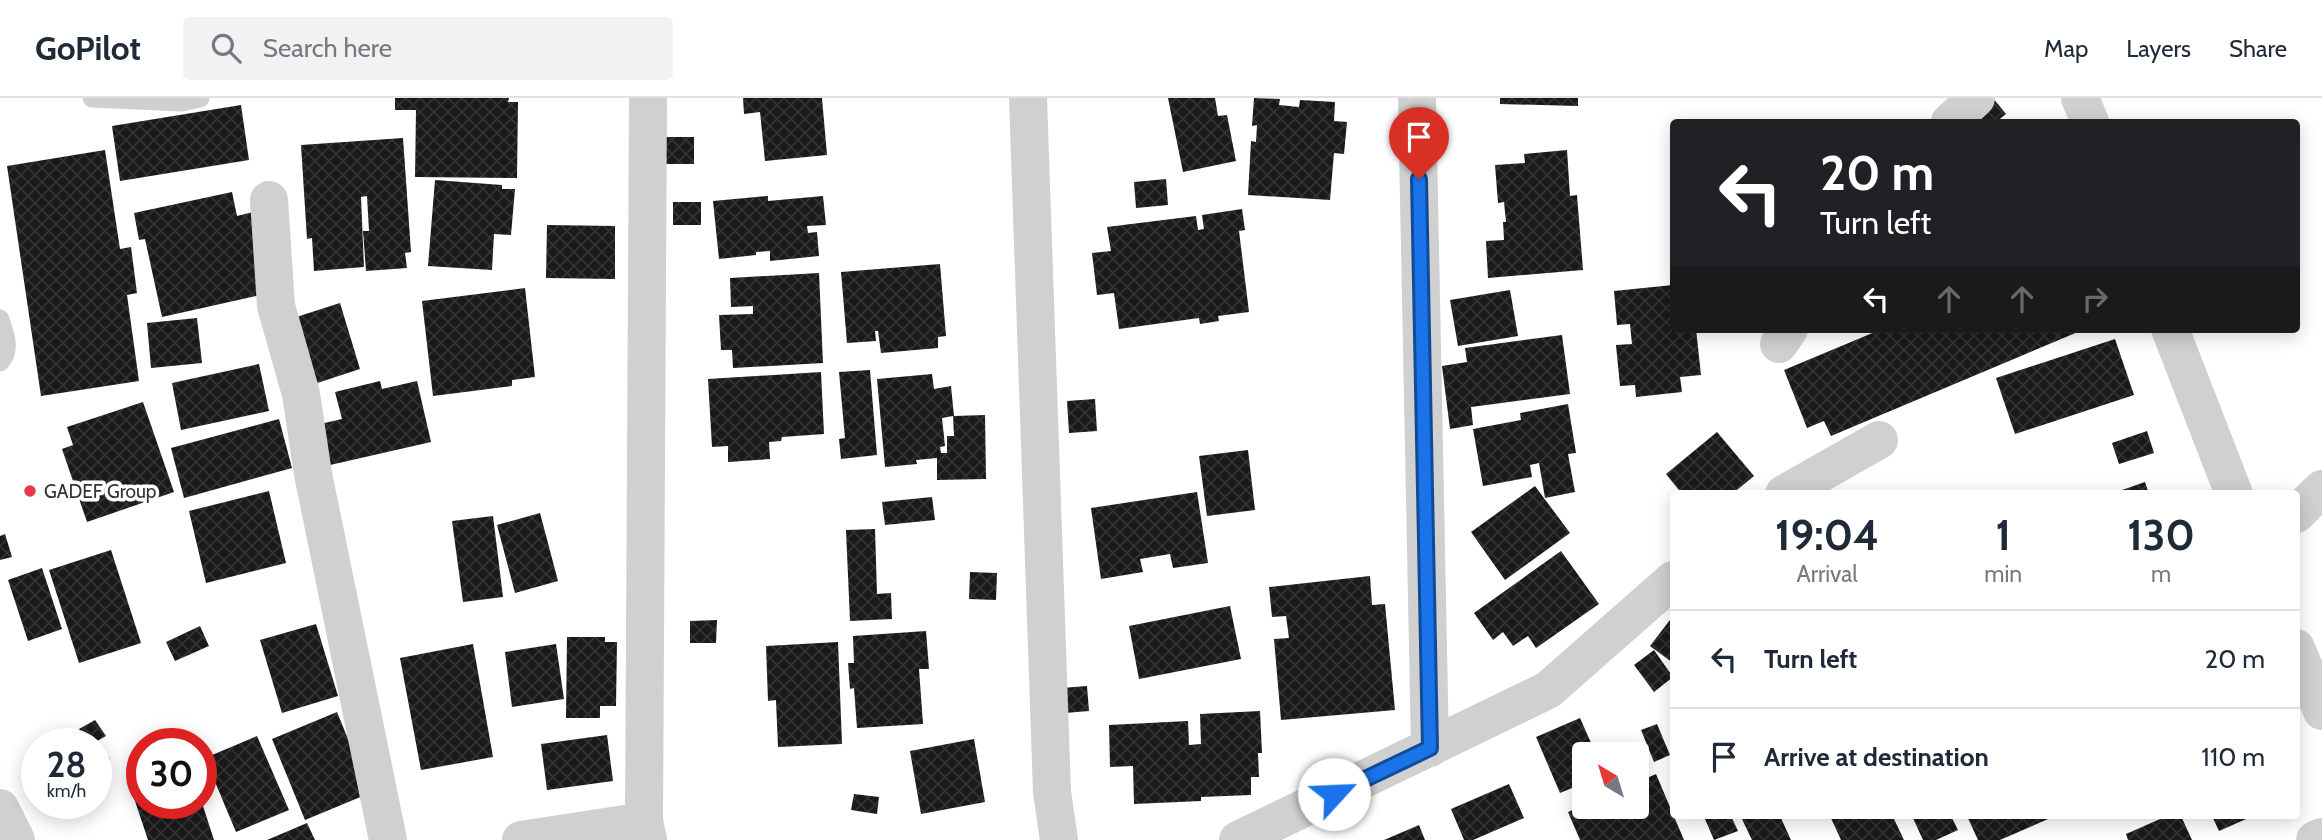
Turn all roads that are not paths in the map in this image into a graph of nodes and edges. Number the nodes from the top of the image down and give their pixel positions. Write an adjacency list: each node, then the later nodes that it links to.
1 (92, 98): 2 (lane)
2 (200, 98)
3 (648, 98): 24 (street)
4 (1028, 98): 29 (street)
5 (1417, 98): 22 (street)
6 (1976, 98): 8 (street)
7 (2080, 98): 9 (street)
8 (1953, 119)
9 (2089, 119)
10 (269, 200): 27 (street)
11 (0, 319): 13 (lane)
12 (2172, 333): 17 (street)
13 (0, 362)
14 (1878, 440): 16 (street)
15 (2322, 489): 18 (street)
16 (1791, 490)
17 (2232, 490)
18 (2300, 510)
19 (1670, 583): 22 (street)
20 (2300, 658): 21 (street)
21 (2322, 711)
22 (1430, 748): 30 (street)
23 (0, 808): 26 (street)
24 (646, 830): 28 (street)
25 (2322, 837): 31 (street)
26 (16, 840)
27 (388, 840)
28 (521, 840)
29 (1059, 840)
30 (1238, 840)
31 (2315, 840)

